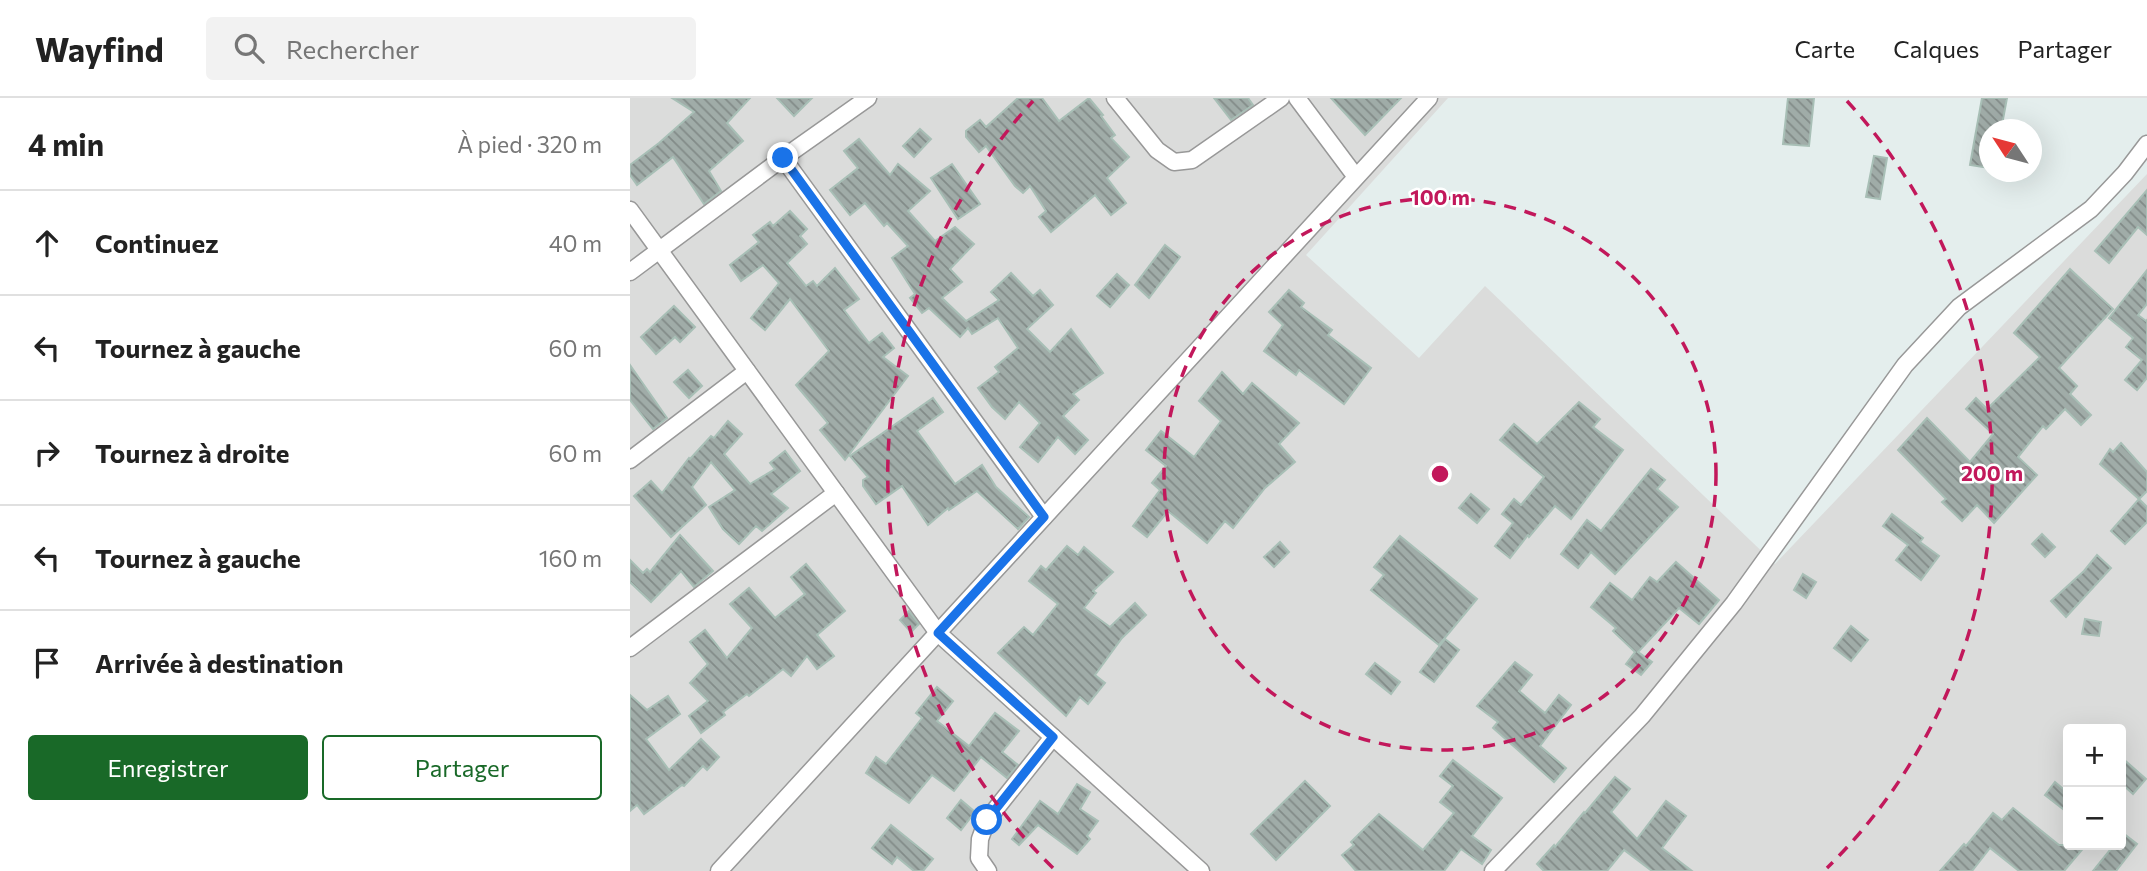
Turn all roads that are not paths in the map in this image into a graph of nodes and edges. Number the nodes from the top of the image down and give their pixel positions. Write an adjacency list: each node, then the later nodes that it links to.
1 (868, 98): 7 (street)
2 (1115, 98): 3 (street)
3 (1281, 98)
4 (1297, 98): 8 (street)
5 (1429, 98): 8 (street)
6 (2147, 144): 22 (street)
7 (783, 158): 10 (street); 15 (street)
8 (1356, 177): 15 (street)
9 (630, 210): 10 (street)
10 (660, 251): 11 (street); 12 (street)
11 (630, 272)
12 (747, 371): 13 (street); 14 (street)
13 (630, 460)
14 (836, 493): 16 (street); 17 (street)
15 (1044, 517): 16 (street)
16 (938, 633): 18 (street); 19 (street)
17 (630, 648)
18 (1053, 737): 20 (street); 21 (street)
19 (719, 871)
20 (988, 871)
21 (1201, 871)
22 (1493, 871)

